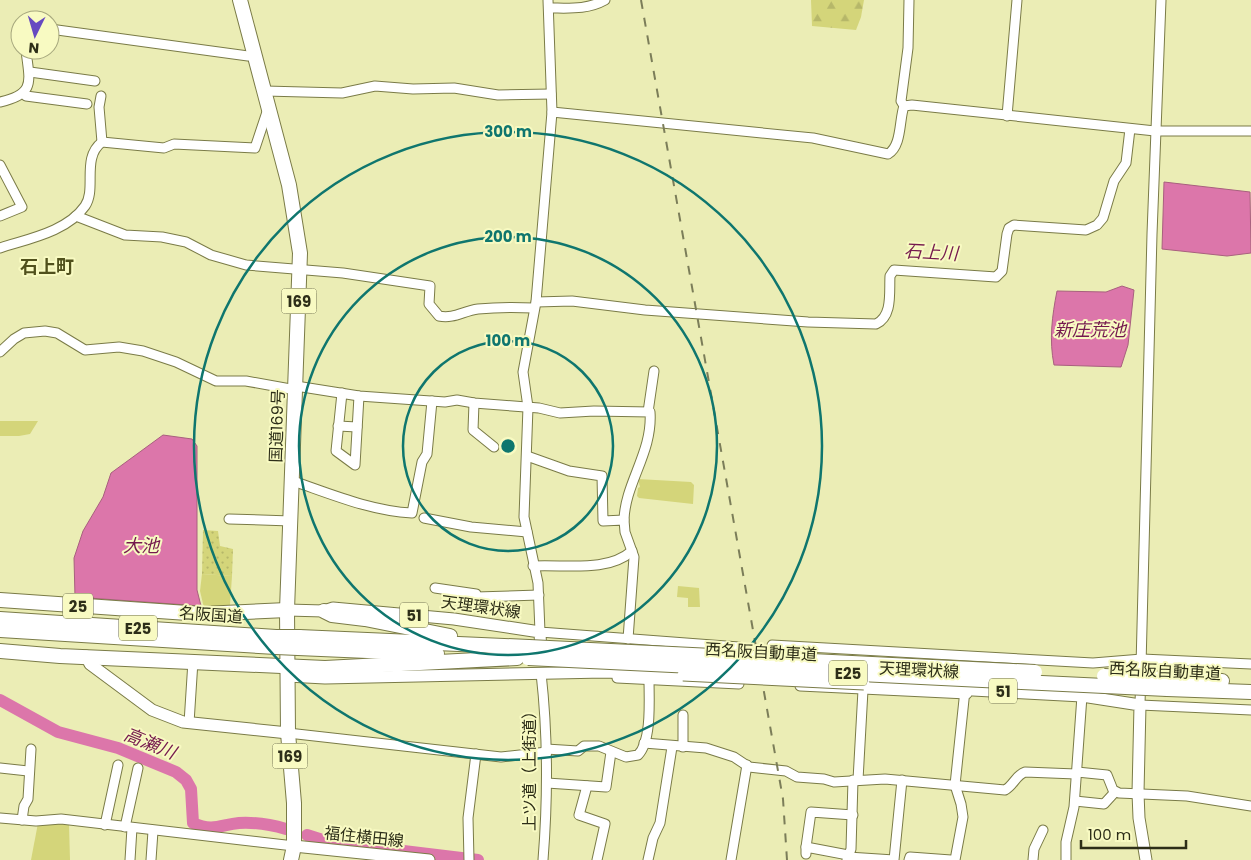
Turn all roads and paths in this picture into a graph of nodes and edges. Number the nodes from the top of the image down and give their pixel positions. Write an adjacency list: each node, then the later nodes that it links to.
1 (240, 0): 8 (highway, 国道169号 / 169)
2 (605, 0): 6 (street)
3 (909, 0): 18 (street)
4 (1017, 0): 21 (street)
5 (1161, 0): 24 (street)
6 (549, 4): 14 (street)
7 (60, 30): 8 (street)
8 (254, 54): 12 (highway, 国道169号 / 169)
9 (28, 60): 10 (street)
10 (30, 72): 11 (street); 13 (street)
11 (95, 81)
12 (265, 91): 14 (street); 19 (highway, 国道169号 / 169)
13 (23, 94): 16 (street); 17 (street)
14 (551, 94): 20 (street)
15 (100, 96): 25 (street)
16 (0, 102)
17 (86, 104)
18 (904, 106): 20 (street); 21 (street)
19 (268, 107): 25 (street); 31 (highway, 国道169号 / 169)
20 (552, 112): 32 (street)
21 (1007, 116): 22 (street)
22 (1130, 129): 24 (street); 32 (street)
23 (1251, 131): 24 (street)
24 (1155, 132): 70 (street)
25 (102, 142): 29 (street)
26 (0, 165): 27 (street)
27 (3, 179): 28 (street)
28 (0, 216)
29 (76, 216): 30 (street); 31 (street)
30 (0, 248)
31 (300, 269): 32 (street); 35 (highway, 国道169号 / 169)
32 (535, 305): 40 (street)
33 (0, 352): 35 (street)
34 (654, 372): 41 (street)
35 (296, 388): 36 (street); 46 (highway, 国道169号 / 169)
36 (342, 393): 37 (street); 42 (street)
37 (359, 396): 38 (street); 43 (street)
38 (432, 401): 39 (street); 46 (street)
39 (474, 403): 40 (street); 44 (street)
40 (528, 407): 41 (street); 45 (street)
41 (648, 412): 49 (street)
42 (338, 426): 43 (street); 43 (street)
43 (357, 427)
44 (494, 447)
45 (527, 456): 49 (street); 51 (street)
46 (293, 481): 50 (highway, 国道169号 / 169)
47 (229, 518): 50 (street)
48 (424, 518): 51 (street)
49 (624, 520): 52 (street)
50 (291, 521): 57 (highway, 国道169号 / 169)
51 (527, 532): 53 (street)
52 (632, 551): 53 (street); 62 (street)
53 (534, 566): 55 (street)
54 (435, 588): 55 (street)
55 (539, 595): 61 (street)
56 (0, 600): 57 (highway, 25)
57 (287, 610): 58 (main road, 天理環状線 / 51); 73 (highway, 国道169号 / 169)
58 (324, 611): 61 (main road, 天理環状線 / 51); 68 (highway)
59 (0, 619): 63 (highway, 名阪国道 / E25)
60 (0, 630): 63 (highway, 名阪国道 / E25)
61 (540, 632): 62 (street); 75 (main road, 天理環状線)
62 (628, 639): 66 (street)
63 (276, 642): 64 (highway, 名阪国道 / E25, bridge)
64 (299, 643): 68 (highway, 西名阪自動車道 / E25)
65 (772, 645): 70 (street)
66 (739, 647)
67 (0, 651): 69 (highway)
68 (523, 652): 73 (highway); 79 (highway, 西名阪自動車道 / E25, bridge)
69 (86, 656): 71 (highway); 88 (main road)
70 (1142, 660): 72 (street); 85 (street)
71 (193, 661): 73 (highway); 88 (street)
72 (1251, 664)
73 (287, 671): 75 (main road, 天理環状線 / 51); 89 (highway, 国道169号 / 169)
74 (572, 672): 75 (main road, 天理環状線 / 51); 76 (street); 81 (main road, 天理環状線 / 51, bridge)
75 (541, 673): 94 (street, 上ツ道（上街道）)
76 (649, 680): 78 (street); 90 (street)
77 (1251, 683): 79 (highway, 西名阪自動車道 / E25)
78 (739, 684)
79 (1168, 684): 83 (highway, 西名阪自動車道 / E25)
80 (782, 685): 81 (street)
81 (864, 687): 82 (main road, 天理環状線 / 51); 103 (street)
82 (965, 691): 84 (main road, 天理環状線 / 51); 106 (street)
83 (1251, 692)
84 (1082, 696): 85 (main road, 天理環状線 / 51); 102 (street)
85 (1140, 705): 86 (street); 109 (main road)
86 (1251, 710)
87 (683, 715): 92 (street)
88 (189, 723): 89 (main road)
89 (288, 733): 96 (street); 119 (highway, 国道169号 / 169)
90 (644, 743): 91 (street); 95 (street)
91 (672, 747): 92 (street); 127 (street)
92 (683, 747): 98 (street)
93 (31, 749): 101 (street)
94 (546, 751): 95 (street); 96 (street); 105 (street, 上ツ道（上街道）)
95 (611, 752): 107 (street)
96 (476, 754): 124 (street)
97 (118, 765): 115 (street)
98 (747, 765): 103 (street); 128 (street)
99 (0, 768): 101 (street)
100 (138, 768): 116 (street)
101 (28, 770): 114 (street)
102 (1077, 773): 106 (street); 108 (street); 110 (street)
103 (856, 780): 104 (street); 112 (street)
104 (902, 780): 106 (street); 120 (street)
105 (547, 783): 107 (street); 125 (street, 上ツ道（上街道）)
106 (955, 785): 131 (street)
107 (587, 786): 126 (street)
108 (1115, 792): 109 (street); 110 (street)
109 (1138, 793): 111 (street); 134 (main road)
110 (1075, 801): 133 (street)
111 (1251, 806)
112 (853, 815): 120 (street); 120 (street)
113 (0, 818): 114 (street)
114 (22, 820): 115 (street)
115 (105, 825): 116 (street)
116 (129, 828): 118 (street); 121 (street)
117 (1043, 830): 132 (street)
118 (153, 831): 119 (street); 122 (street)
119 (293, 853): 123 (main road, 福住横田線)
120 (848, 857)
121 (130, 860)
122 (151, 860)
123 (430, 860)
124 (469, 860)
125 (543, 860)
126 (597, 860)
127 (648, 860)
128 (731, 860)
129 (909, 860): 130 (street)
130 (951, 860)
131 (955, 860)
132 (1033, 860)
133 (1066, 860)
134 (1146, 860)

